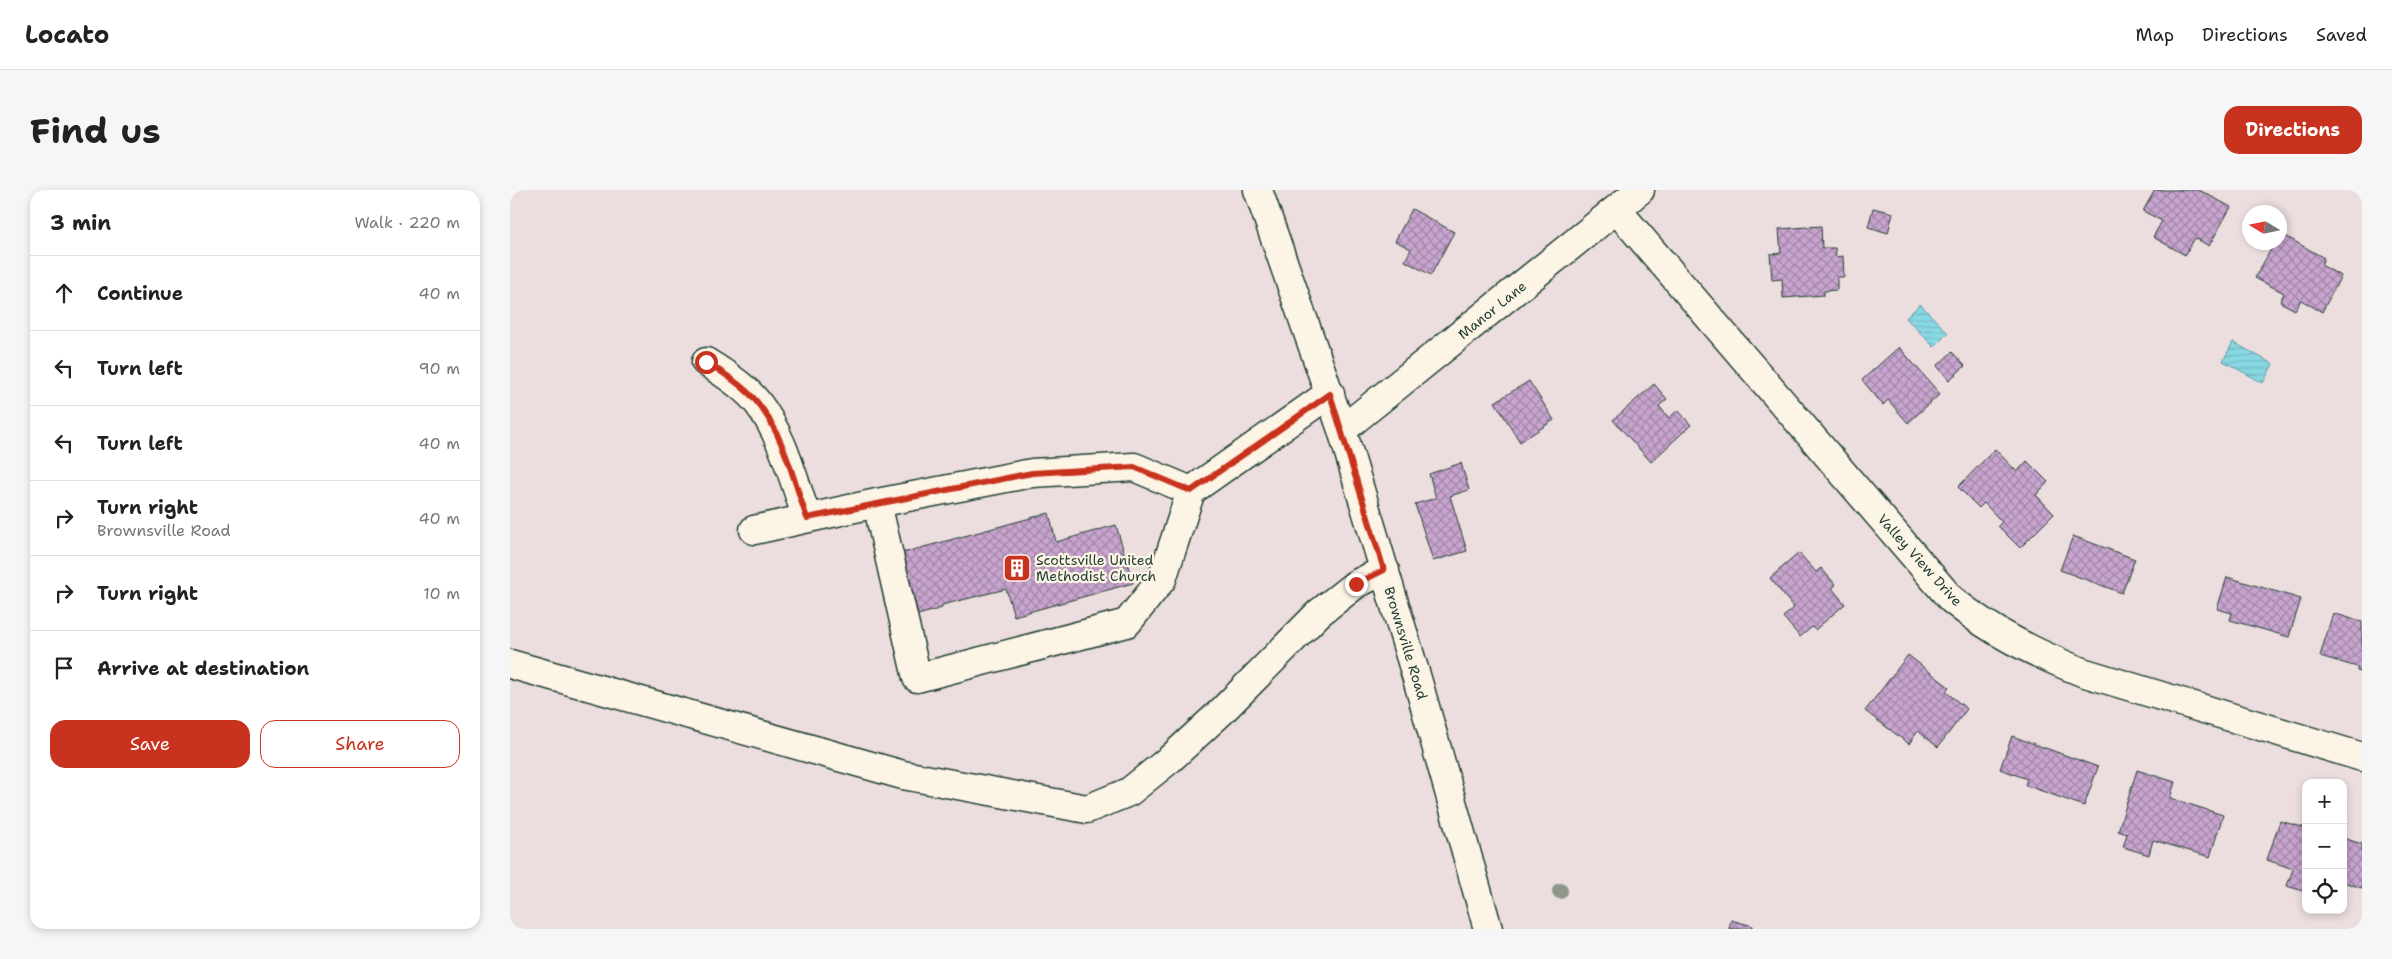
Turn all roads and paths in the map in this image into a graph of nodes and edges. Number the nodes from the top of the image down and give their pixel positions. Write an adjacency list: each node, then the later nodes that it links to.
1 (1258, 190): 5 (street, Brownsville Road)
2 (1640, 190): 3 (street, Manor Lane)
3 (1617, 210): 6 (street, Manor Lane); 13 (street, Valley View Drive)
4 (706, 362): 9 (street)
5 (1330, 394): 6 (street, Brownsville Road); 7 (street)
6 (1342, 430): 11 (street, Brownsville Road)
7 (1191, 491): 8 (street); 8 (street)
8 (877, 503): 9 (street)
9 (807, 518): 10 (street)
10 (754, 530)
11 (1384, 570): 12 (street); 14 (street, Brownsville Road)
12 (510, 664)
13 (2362, 757)
14 (1488, 929)

